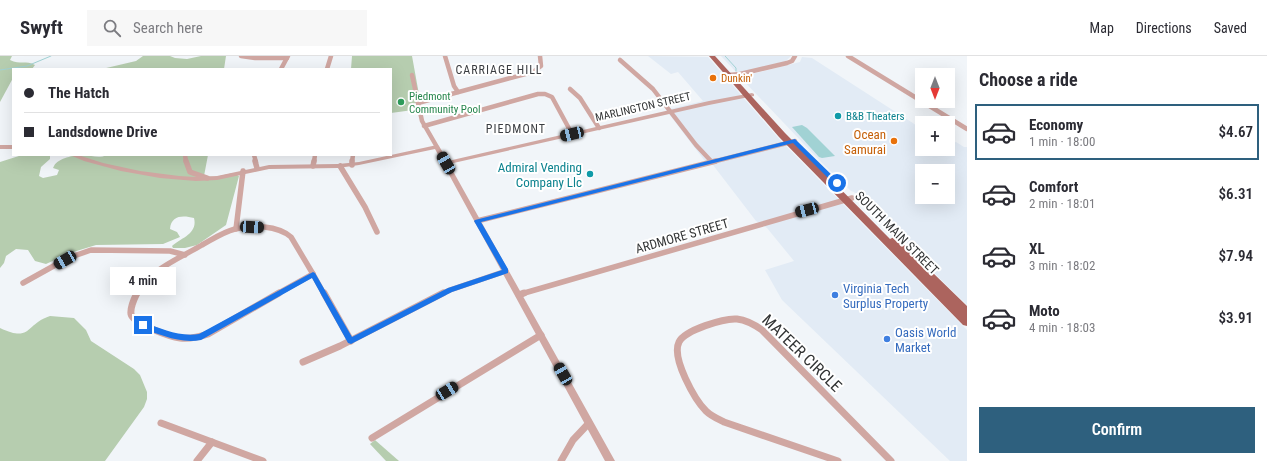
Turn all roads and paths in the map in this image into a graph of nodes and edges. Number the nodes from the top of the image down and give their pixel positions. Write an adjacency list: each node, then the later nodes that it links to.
1 (241, 56): 9 (street)
2 (332, 56): 13 (street)
3 (451, 56): 10 (street)
4 (540, 56): 17 (street)
5 (712, 56): 15 (main road, SOUTH MAIN STREET)
6 (717, 56): 15 (main road, SOUTH MAIN STREET)
7 (795, 56): 15 (street)
8 (848, 56): 23 (street)
9 (287, 57): 12 (street)
10 (445, 57): 17 (street)
11 (620, 60): 20 (street)
12 (282, 68)
13 (327, 68)
14 (412, 75): 19 (street)
15 (731, 75): 18 (main road, SOUTH MAIN STREET)
16 (570, 89): 22 (street)
17 (458, 92): 19 (street)
18 (749, 96): 20 (street, MARLINGTON STREET); 25 (main road, SOUTH MAIN STREET)
19 (418, 103): 21 (street)
20 (671, 111): 22 (street, MARLINGTON STREET); 34 (street)
21 (424, 126): 24 (street); 28 (street)
22 (599, 128): 24 (street, MARLINGTON STREET)
23 (967, 129)
24 (572, 134): 35 (street, MARLINGTON STREET)
25 (792, 142): 34 (street); 42 (main road, SOUTH MAIN STREET)
26 (0, 147): 27 (street)
27 (12, 147)
28 (437, 147): 35 (street); 36 (street)
29 (75, 156): 41 (street)
30 (185, 156): 41 (street)
31 (254, 156): 39 (street)
32 (314, 156): 37 (street)
33 (353, 156): 36 (street)
34 (711, 161): 43 (street)
35 (446, 163): 43 (street)
36 (352, 165): 38 (street)
37 (313, 166): 38 (street); 39 (street)
38 (340, 166): 45 (street)
39 (257, 168): 40 (street)
40 (243, 171): 41 (street); 44 (street)
41 (211, 179)
42 (849, 199): 50 (street, ARDMORE STREET); 51 (main road, SOUTH MAIN STREET); 52 (main road, SOUTH MAIN STREET)
43 (477, 221): 47 (street)
44 (236, 229): 46 (street); 48 (street)
45 (377, 232)
46 (185, 255): 48 (street); 49 (street)
47 (506, 271): 50 (street); 54 (street)
48 (313, 274): 54 (street)
49 (24, 283)
50 (519, 295): 53 (street)
51 (967, 312)
52 (967, 322)
53 (541, 335): 57 (street); 58 (street)
54 (351, 341): 55 (street)
55 (302, 362)
56 (160, 423): 59 (street)
57 (590, 423): 62 (street); 63 (street)
58 (372, 438)
59 (212, 442): 60 (street); 61 (street)
60 (197, 461)
61 (263, 461)
62 (561, 461)
63 (610, 461)
64 (838, 461): 65 (street, MATEER CIRCLE)
65 (891, 461)

